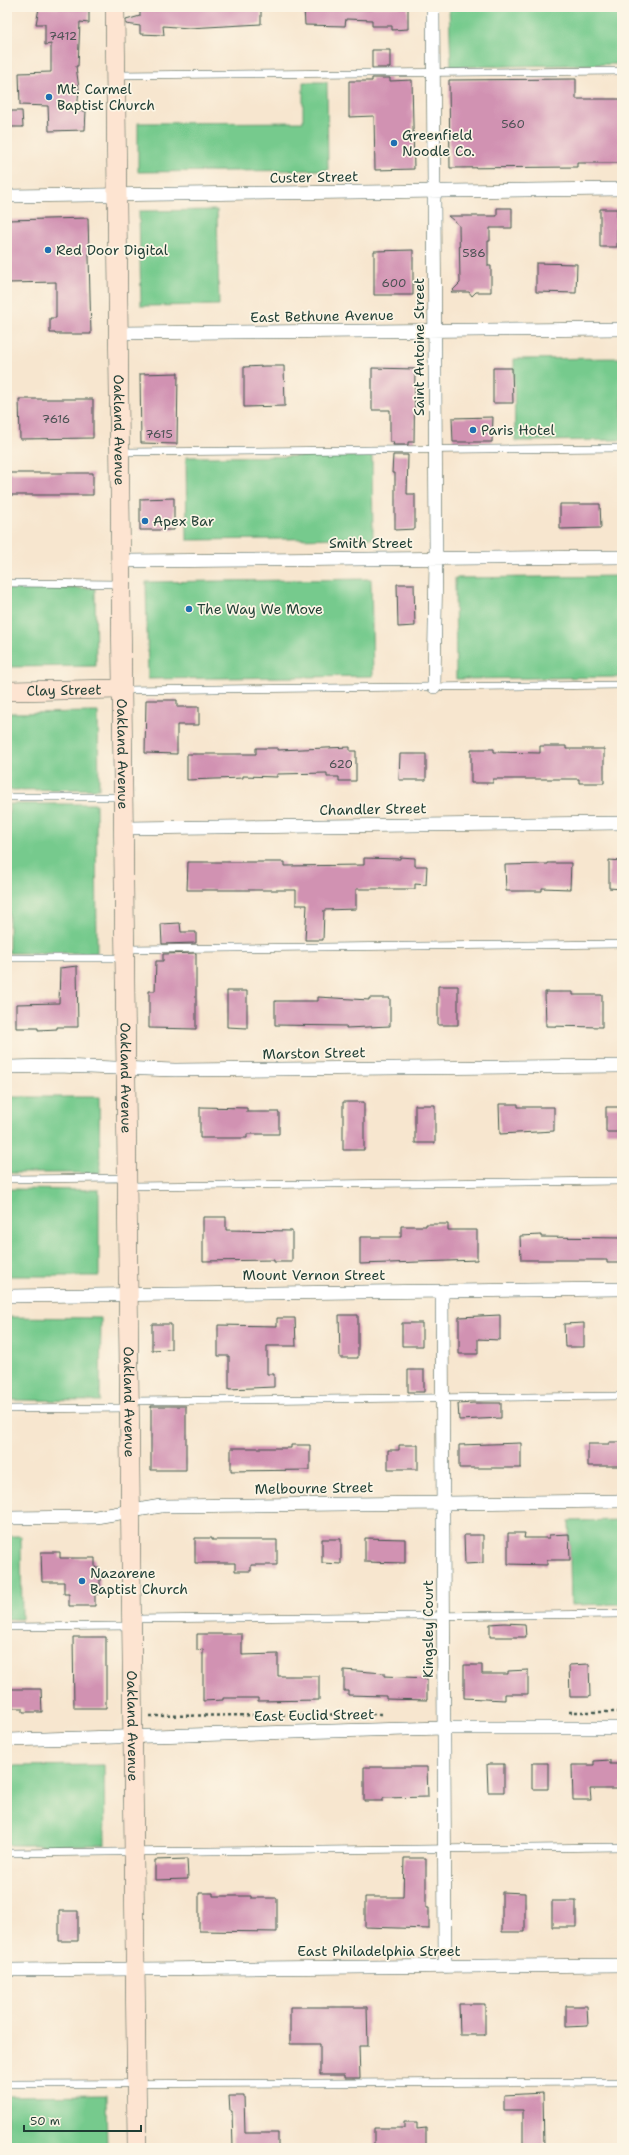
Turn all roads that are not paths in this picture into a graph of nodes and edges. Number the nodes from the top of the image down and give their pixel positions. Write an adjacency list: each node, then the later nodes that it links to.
1 (114, 7): 5 (street, Oakland Avenue)
2 (433, 7): 4 (street, Saint Antoine Street)
3 (622, 71): 4 (lane)
4 (433, 73): 5 (lane); 7 (street, Saint Antoine Street)
5 (116, 76): 8 (street, Oakland Avenue)
6 (622, 189): 7 (street, Custer Street)
7 (434, 191): 8 (street, Custer Street); 11 (street, Saint Antoine Street)
8 (116, 195): 9 (street, Custer Street); 12 (street, Oakland Avenue)
9 (7, 196)
10 (622, 329): 11 (street, East Bethune Avenue)
11 (434, 331): 12 (street, East Bethune Avenue); 14 (street, Saint Antoine Street)
12 (118, 333): 15 (street, Oakland Avenue)
13 (622, 448): 14 (lane)
14 (435, 450): 15 (lane); 17 (street, Saint Antoine Street)
15 (120, 452): 18 (street, Oakland Avenue)
16 (622, 557): 17 (street, Smith Street)
17 (436, 559): 18 (street, Smith Street); 22 (street, Saint Antoine Street)
18 (121, 561): 20 (street, Oakland Avenue)
19 (7, 583): 20 (lane)
20 (121, 584): 23 (street, Oakland Avenue)
21 (622, 685): 22 (lane)
22 (434, 687): 23 (lane)
23 (122, 690): 24 (street, Clay Street); 26 (street, Oakland Avenue)
24 (7, 691)
25 (7, 797): 26 (lane)
26 (123, 797): 28 (street, Oakland Avenue)
27 (622, 823): 28 (street, Chandler Street)
28 (124, 828): 30 (street, Oakland Avenue)
29 (622, 944): 30 (lane)
30 (125, 953): 31 (lane); 34 (street, Oakland Avenue)
31 (7, 958)
32 (622, 1066): 34 (street, Marston Street)
33 (7, 1067): 34 (street, Marston Street)
34 (126, 1068): 36 (street, Oakland Avenue)
35 (7, 1179): 36 (lane)
36 (127, 1182): 37 (lane); 40 (street, Oakland Avenue)
37 (622, 1182)
38 (622, 1289): 39 (street, Mount Vernon Street)
39 (442, 1290): 40 (street, Mount Vernon Street); 43 (street, Kingsley Court)
40 (128, 1294): 41 (street, Mount Vernon Street); 44 (street, Oakland Avenue)
41 (7, 1296)
42 (622, 1396): 43 (lane)
43 (443, 1398): 44 (lane); 47 (street, Kingsley Court)
44 (129, 1404): 45 (lane); 48 (street, Oakland Avenue)
45 (7, 1409)
46 (622, 1501): 47 (street, Melbourne Street)
47 (444, 1503): 48 (street, Melbourne Street); 51 (street, Kingsley Court)
48 (130, 1511): 49 (street, Melbourne Street); 52 (street, Oakland Avenue)
49 (7, 1518)
50 (622, 1614): 51 (lane)
51 (445, 1617): 52 (lane); 54 (street, Kingsley Court)
52 (132, 1623): 53 (lane); 56 (street, Oakland Avenue)
53 (7, 1627)
54 (444, 1728): 55 (street, East Euclid Street); 56 (street, East Euclid Street); 59 (street, Kingsley Court)
55 (622, 1728)
56 (133, 1737): 57 (street, East Euclid Street); 60 (street, Oakland Avenue)
57 (7, 1740)
58 (622, 1847): 59 (lane)
59 (445, 1848): 60 (lane); 63 (street, Kingsley Court)
60 (134, 1852): 61 (lane); 64 (street, Oakland Avenue)
61 (7, 1853)
62 (622, 1965): 63 (street, East Philadelphia Street)
63 (445, 1967): 64 (street, East Philadelphia Street)
64 (135, 1968): 65 (street, East Philadelphia Street); 66 (street, Oakland Avenue)
65 (7, 1970)
66 (136, 2082): 67 (lane); 68 (lane); 69 (street, Oakland Avenue)
67 (622, 2082)
68 (7, 2084)
69 (137, 2148)

